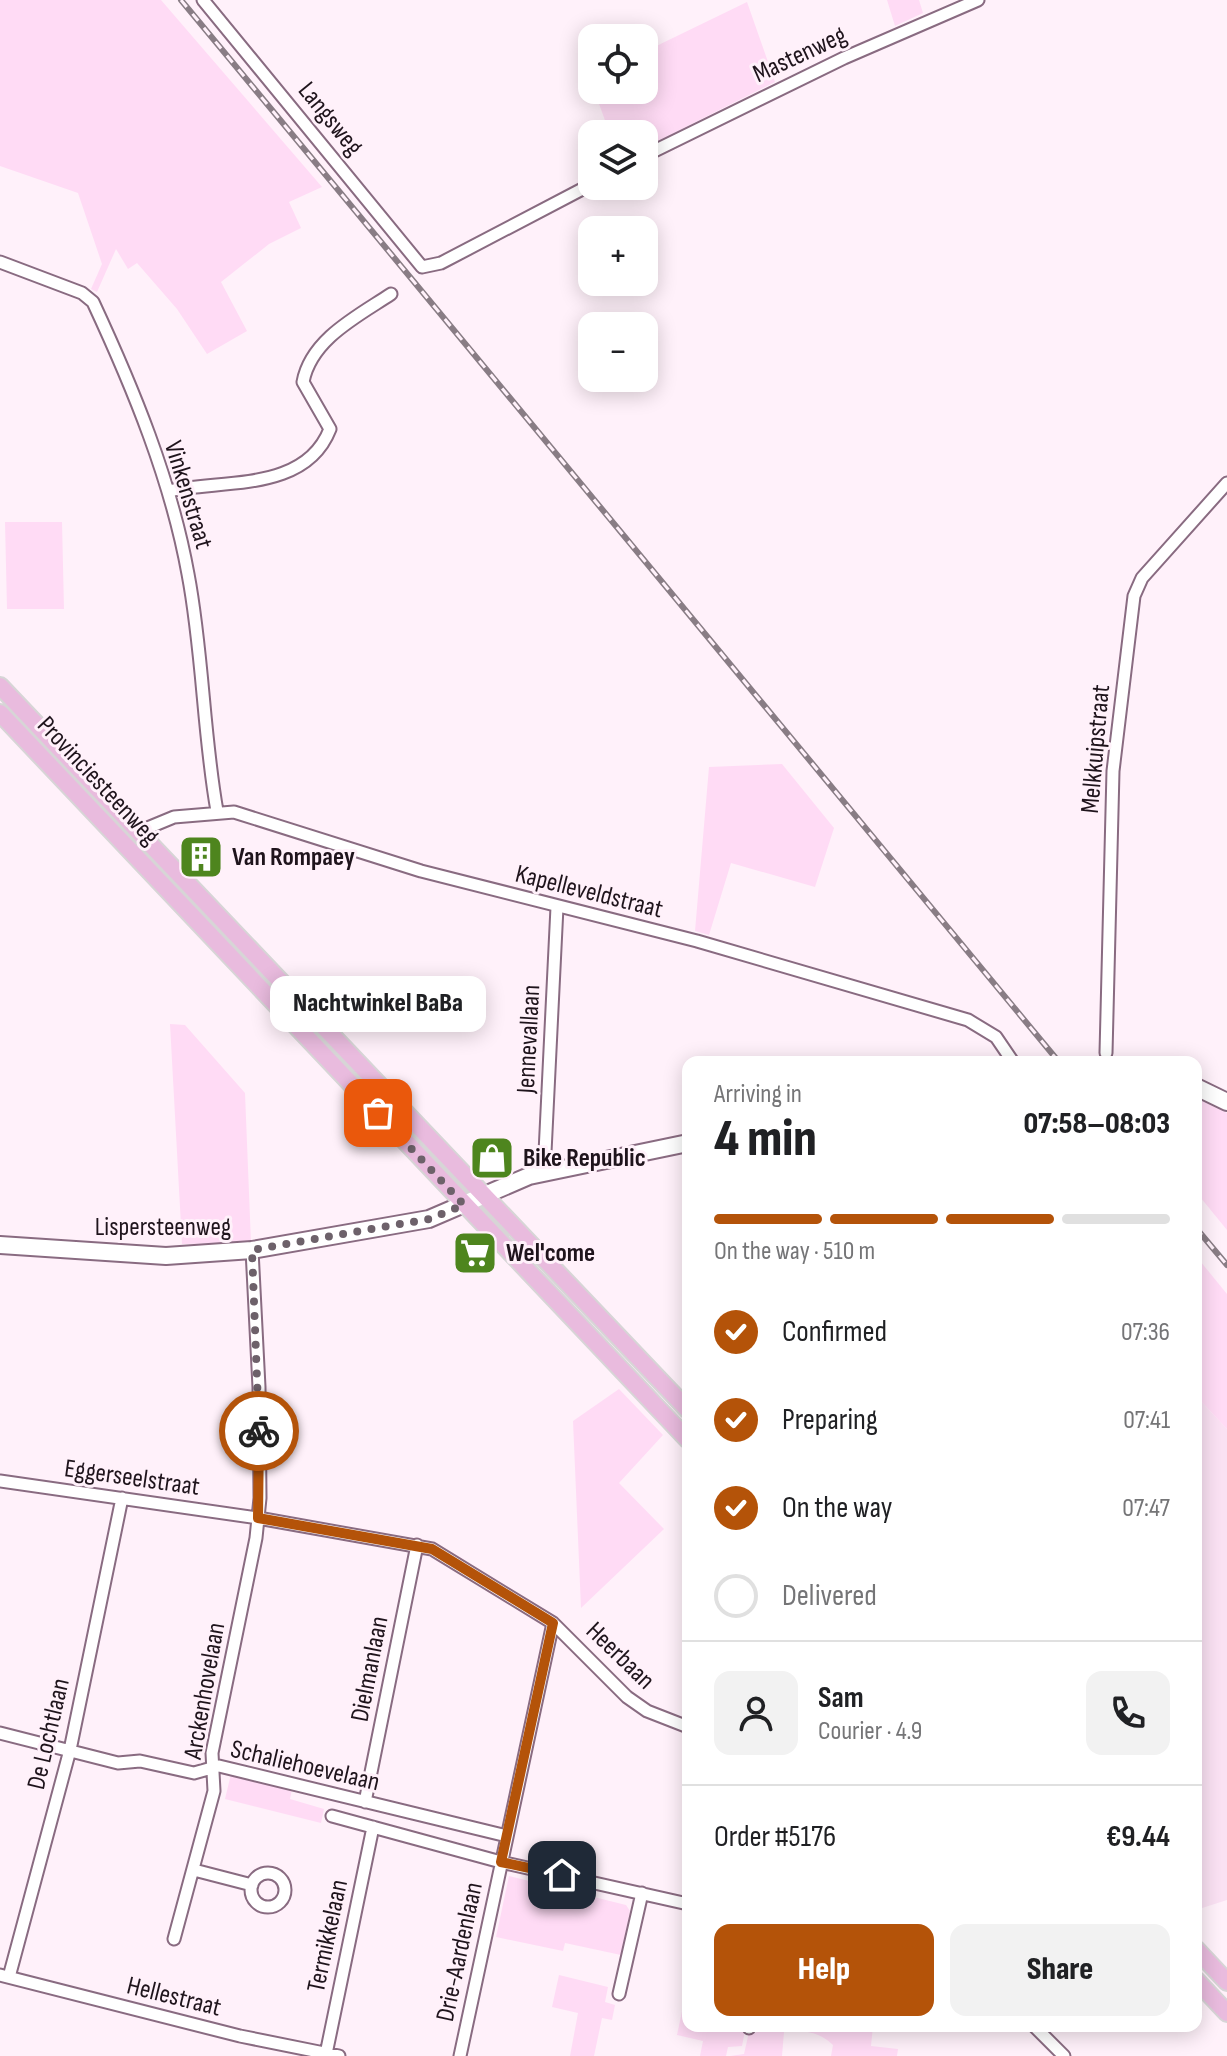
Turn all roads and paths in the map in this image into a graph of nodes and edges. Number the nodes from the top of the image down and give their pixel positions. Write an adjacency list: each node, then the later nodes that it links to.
1 (203, 0): 4 (street, Langsweg)
2 (978, 0): 3 (street, Mastenweg)
3 (658, 149)
4 (578, 191)
5 (0, 262): 8 (street, Vinkenstraat)
6 (391, 294): 8 (street)
7 (1227, 483): 16 (street, Melkkuipstraat)
8 (168, 491): 11 (street, Vinkenstraat)
9 (0, 686): 12 (main road, Provinciesteenweg)
10 (1, 717): 13 (main road, Provinciesteenweg)
11 (217, 811): 14 (street, Kapelleveldstraat); 15 (street, Kapelleveldstraat)
12 (125, 818): 13 (main road); 14 (main road, Provinciesteenweg)
13 (102, 821): 23 (main road, Provinciesteenweg)
14 (141, 835): 22 (main road, Provinciesteenweg)
15 (557, 907): 17 (street, Kapelleveldstraat); 21 (street, Jennevallaan)
16 (1106, 1053)
17 (1009, 1056)
18 (1202, 1090): 19 (street)
19 (1227, 1102)
20 (682, 1144): 21 (street, Lispersteenweg)
21 (544, 1173): 22 (street, Lispersteenweg)
22 (483, 1196): 23 (street, Lispersteenweg); 26 (main road, Provinciesteenweg)
23 (464, 1205): 25 (street, Lispersteenweg); 27 (main road, Provinciesteenweg)
24 (0, 1245): 25 (street, Lispersteenweg)
25 (252, 1250): 30 (street, Arckenhovelaan)
26 (682, 1404)
27 (682, 1434)
28 (0, 1481): 29 (street, Eggerseelstraat)
29 (122, 1498): 30 (street, Eggerseelstraat); 35 (street, De Lochtlaan)
30 (258, 1518): 31 (street, Heerbaan); 36 (street, Arckenhovelaan)
31 (417, 1545): 32 (street, Heerbaan); 37 (street, Dielmanlaan)
32 (553, 1623): 33 (street, Heerbaan); 40 (street, Drie-Aardenlaan)
33 (682, 1725)
34 (0, 1733): 35 (street, Schaliehoevelaan)
35 (70, 1750): 36 (street, Schaliehoevelaan); 48 (street, De Lochtlaan)
36 (212, 1768): 37 (street, Schaliehoevelaan); 42 (street, Arckenhovelaan)
37 (365, 1802): 40 (street, Schaliehoevelaan)
38 (332, 1816): 39 (street, Schaliehoevelaan)
39 (373, 1827): 41 (street, Schaliehoevelaan); 54 (street, Termikkelaan)
40 (507, 1836): 41 (street, Drie-Aardenlaan)
41 (501, 1862): 44 (street, Schaliehoevelaan); 56 (street, Drie-Aardenlaan)
42 (194, 1870): 43 (street); 46 (street, Arckenhovelaan)
43 (252, 1885)
44 (642, 1893): 45 (street, Schaliehoevelaan); 51 (street)
45 (682, 1903)
46 (174, 1939)
47 (1202, 1955): 49 (main road)
48 (5, 1976): 54 (street, Hellestraat)
49 (1227, 1982)
50 (1202, 1986): 52 (main road)
51 (619, 1994)
52 (1227, 2013)
53 (1040, 2032): 57 (street)
54 (326, 2054): 55 (street, Hellestraat)
55 (339, 2056)
56 (460, 2056)
57 (1064, 2056)

